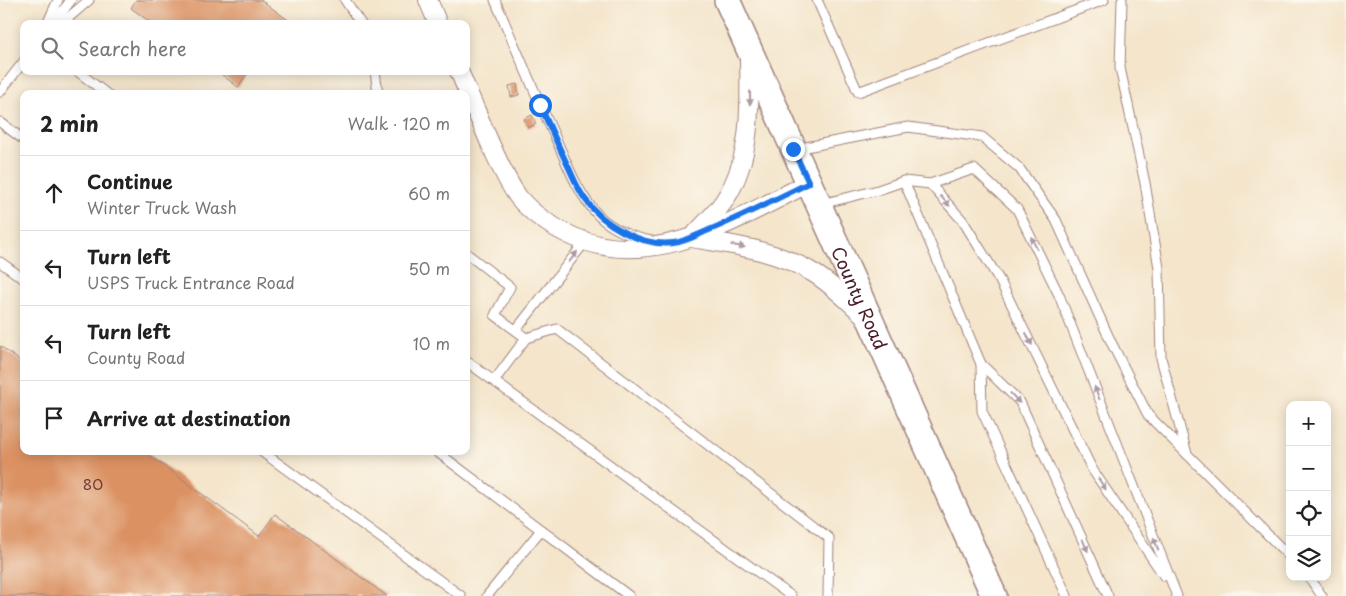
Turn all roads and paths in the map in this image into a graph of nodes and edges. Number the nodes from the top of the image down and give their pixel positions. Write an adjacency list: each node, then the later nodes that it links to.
1 (58, 0): 11 (lane)
2 (72, 0): 12 (lane)
3 (89, 0): 13 (lane)
4 (345, 0): 14 (lane)
5 (428, 0): 15 (street)
6 (495, 0): 34 (lane)
7 (726, 0): 16 (main road, County Road)
8 (817, 0): 9 (lane)
9 (1104, 0)
10 (1122, 0): 44 (lane)
11 (49, 20)
12 (56, 20)
13 (66, 20)
14 (358, 20)
15 (436, 20)
16 (749, 49): 28 (main road, County Road); 32 (street, one-way to 32)
17 (20, 66): 24 (lane)
18 (82, 75): 21 (lane)
19 (376, 75): 22 (lane)
20 (461, 75): 23 (street)
21 (101, 90)
22 (377, 90)
23 (467, 90)
24 (0, 92)
25 (470, 96): 33 (street)
26 (0, 122): 27 (lane)
27 (20, 137)
28 (793, 149): 31 (main road, County Road); 44 (lane)
29 (904, 181): 30 (lane); 31 (lane); 42 (lane)
30 (930, 184): 50 (lane, one-way to 50); 50 (lane, one-way to 30)
31 (813, 194): 32 (street); 38 (main road, County Road)
32 (690, 238): 34 (street); 38 (street, one-way to 38)
33 (585, 242): 34 (street); 39 (lane, one-way to 33)
34 (672, 243)
35 (470, 256): 39 (lane)
36 (0, 262): 37 (lane)
37 (20, 277)
38 (870, 320): 56 (main road, County Road)
39 (516, 330): 40 (lane)
40 (526, 338): 43 (lane); 55 (lane)
41 (470, 364): 43 (lane)
42 (980, 364): 57 (lane); 58 (lane, one-way to 58)
43 (494, 381): 54 (lane)
44 (1187, 454): 48 (lane)
45 (267, 455): 51 (lane)
46 (441, 455): 47 (lane)
47 (541, 530): 52 (lane); 53 (lane)
48 (1286, 554)
49 (1313, 581): 59 (lane)
50 (1175, 593)
51 (461, 596)
52 (487, 596)
53 (629, 596)
54 (791, 596)
55 (828, 596)
56 (994, 596)
57 (1067, 596)
58 (1108, 596)
59 (1322, 596)

